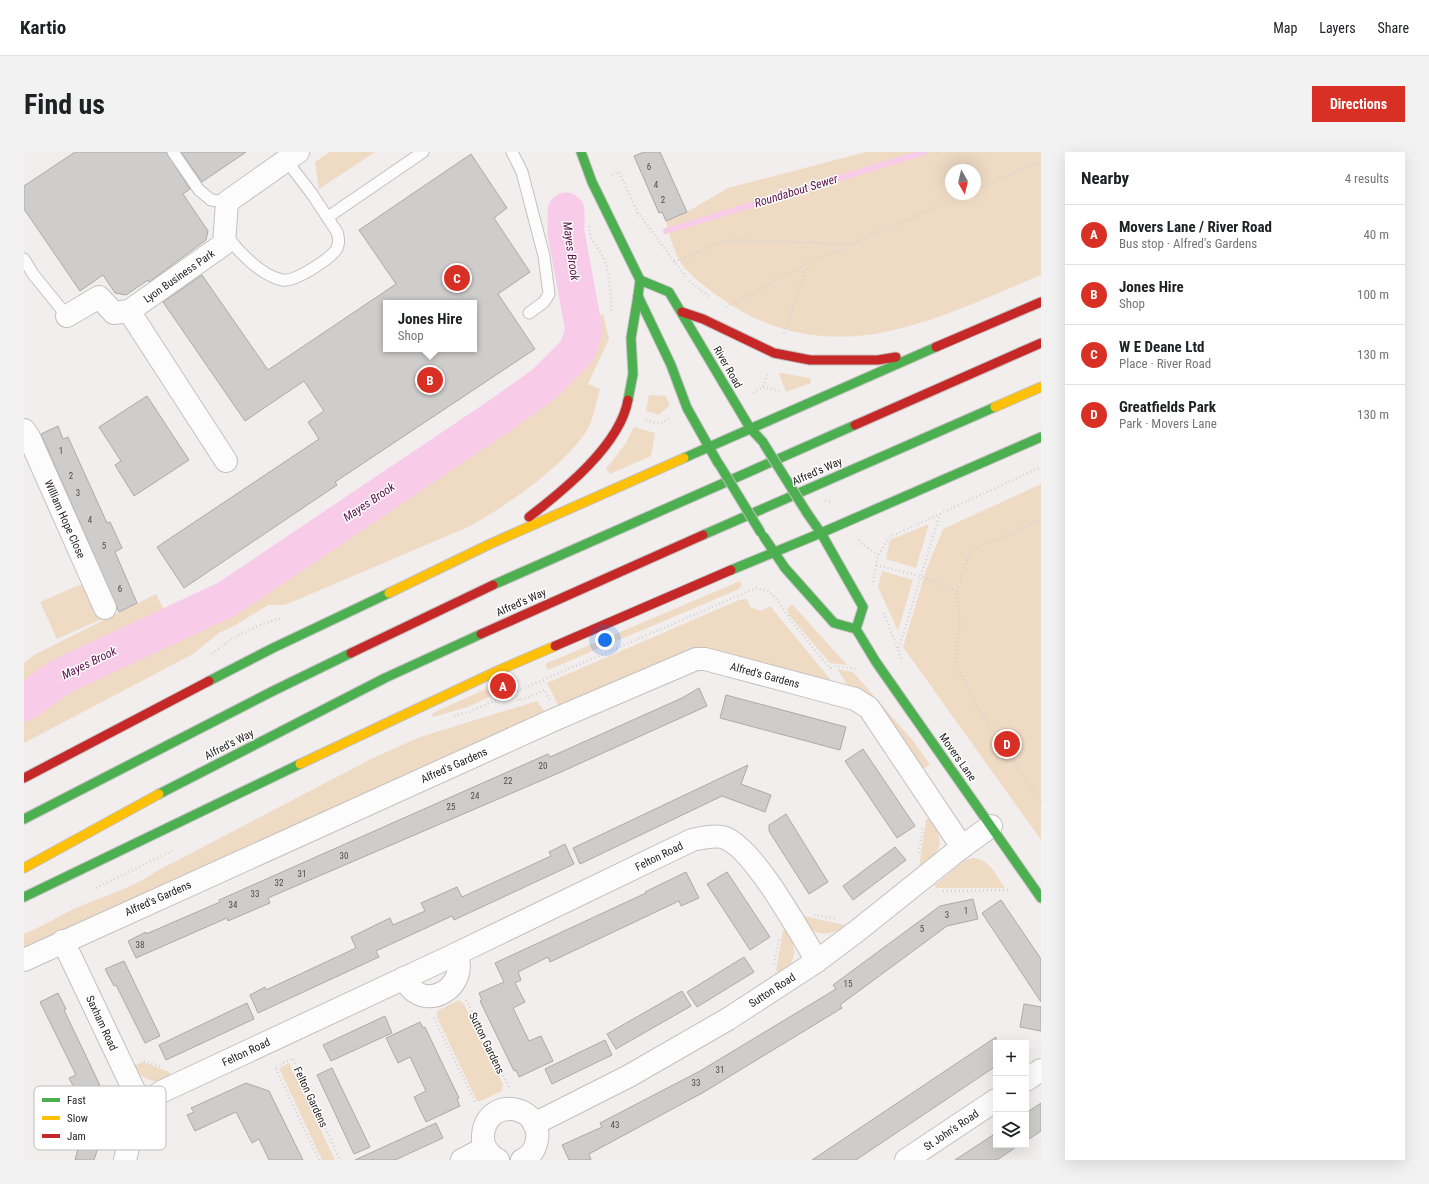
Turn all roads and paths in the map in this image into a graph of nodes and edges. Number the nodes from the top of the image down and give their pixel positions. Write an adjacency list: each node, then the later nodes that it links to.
1 (173, 152): 10 (lane)
2 (424, 152): 11 (lane)
3 (512, 152): 23 (lane)
4 (581, 152): 17 (main road)
5 (292, 156): 10 (street); 11 (lane)
6 (1041, 162): 8 (path)
7 (619, 172): 14 (path)
8 (981, 187)
9 (952, 200): 14 (path)
10 (227, 202): 13 (street, Lyon Business Park)
11 (328, 217): 13 (lane)
12 (589, 228): 24 (path)
13 (225, 234): 21 (street, Lyon Business Park)
14 (852, 244): 16 (path)
15 (24, 259): 25 (lane)
16 (808, 263): 20 (path); 26 (path)
17 (640, 280): 18 (main road); 22 (main road, River Road)
18 (638, 296): 37 (main road); 44 (main road)
19 (1041, 302): 28 (main road)
20 (724, 308)
21 (129, 311): 25 (street); 38 (street)
22 (682, 312): 28 (main road); 34 (main road, River Road)
23 (529, 313)
24 (612, 314)
25 (67, 316)
26 (782, 337)
27 (1041, 343): 65 (main road)
28 (926, 352): 34 (main road)
29 (768, 372): 31 (path)
30 (1041, 387): 69 (main road, Alfred's Way)
31 (748, 397)
32 (673, 416): 33 (path)
33 (644, 419)
34 (750, 428): 37 (main road); 42 (main road, River Road, bridge)
35 (24, 430): 52 (street, William Hope Close)
36 (1041, 437): 42 (main road)
37 (708, 446): 44 (main road); 45 (main road, bridge)
38 (226, 461)
39 (1041, 467): 40 (path)
40 (940, 514): 46 (path); 48 (path)
41 (1041, 520): 50 (path)
42 (821, 533): 45 (main road); 54 (main road)
43 (861, 543): 46 (path)
44 (490, 544): 62 (main road)
45 (773, 552): 54 (main road); 72 (main road)
46 (878, 555): 47 (path)
47 (876, 565): 48 (path); 49 (path)
48 (920, 576): 50 (path); 56 (path)
49 (874, 587)
50 (957, 591): 63 (path)
51 (882, 606): 56 (path)
52 (105, 608)
53 (286, 617): 55 (path)
54 (856, 629): 66 (main road, Movers Lane)
55 (224, 643)
56 (899, 648): 57 (path)
57 (904, 665)
58 (831, 668): 59 (path)
59 (515, 692): 60 (path); 61 (path)
60 (495, 700)
61 (552, 704)
62 (24, 778)
63 (1041, 802)
64 (934, 805): 67 (street, Alfred's Gardens); 68 (path); 77 (street, Alfred's Gardens)
65 (24, 819)
66 (991, 826): 67 (street, Sutton Road); 73 (main road, Movers Lane)
67 (962, 847): 80 (street, Sutton Road)
68 (918, 857)
69 (24, 868)
70 (1010, 890): 71 (path)
71 (936, 891)
72 (24, 897)
73 (1041, 898)
74 (809, 914): 75 (path)
75 (844, 921)
76 (780, 933): 81 (path)
77 (63, 941): 79 (street, Alfred's Gardens); 89 (street, Saxham Road)
78 (456, 954): 80 (street, Felton Road); 82 (street, Felton Road); 83 (street)
79 (24, 960)
80 (817, 961): 94 (street, Sutton Road)
81 (773, 969)
82 (404, 978): 84 (street); 88 (street, Felton Road)
83 (454, 981): 84 (street); 92 (path, Sutton Gardens)
84 (424, 996): 93 (path)
85 (138, 1059): 88 (path)
86 (1041, 1070): 87 (street)
87 (1029, 1078)
88 (180, 1083): 90 (street, Felton Road)
89 (132, 1086)
90 (166, 1091)
91 (993, 1102): 102 (street, St John's Road)
92 (509, 1109): 93 (street); 94 (street)
93 (488, 1119): 96 (street)
94 (534, 1124): 101 (street)
95 (127, 1150): 97 (street)
96 (491, 1154): 100 (street)
97 (124, 1160)
98 (319, 1160): 99 (path, Felton Gardens)
99 (340, 1160)
100 (462, 1160)
101 (524, 1160)
102 (906, 1160)

